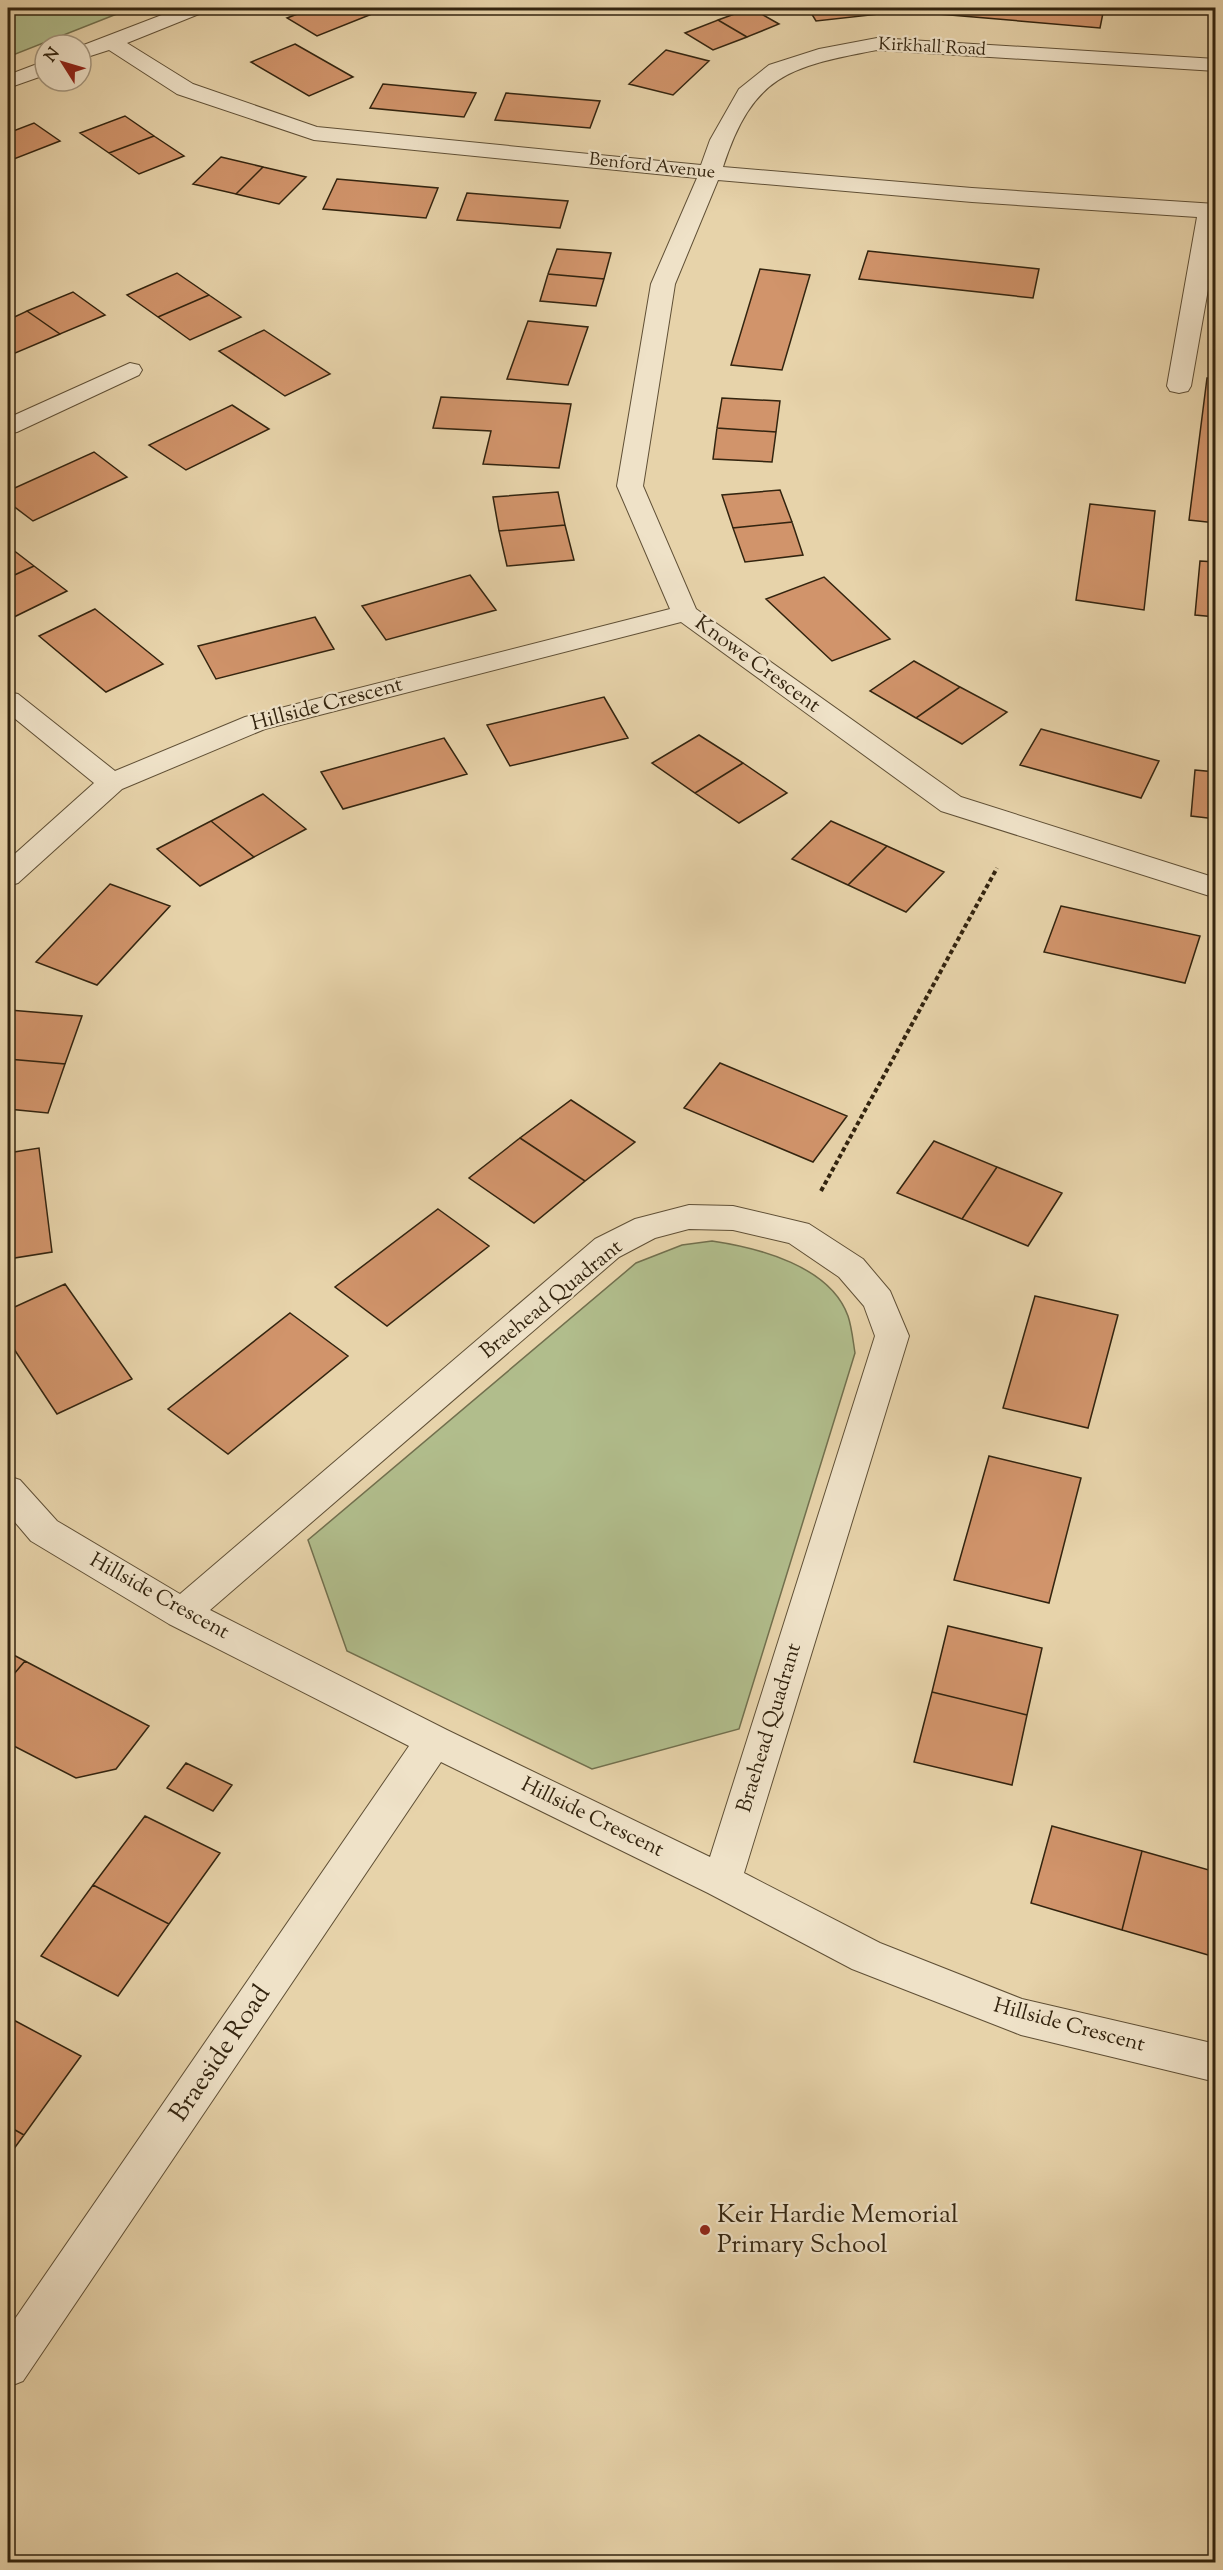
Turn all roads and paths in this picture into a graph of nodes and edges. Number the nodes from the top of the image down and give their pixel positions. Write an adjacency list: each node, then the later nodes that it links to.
1 (197, 8): 2 (street)
2 (110, 41): 3 (street); 7 (street, Benford Avenue)
3 (93, 48)
4 (1215, 65): 7 (street, Kirkhall Road)
5 (33, 72): 6 (street)
6 (8, 82)
7 (710, 173): 8 (street, Benford Avenue); 12 (street, Knowe Crescent)
8 (1213, 210): 10 (street)
9 (130, 370): 11 (street)
10 (1179, 386)
11 (8, 428)
12 (685, 614): 14 (street, Hillside Crescent); 15 (street, Knowe Crescent)
13 (8, 700): 14 (street)
14 (112, 783): 16 (street, Hillside Crescent)
15 (1020, 827): 17 (street, Knowe Crescent); 18 (path)
16 (8, 876)
17 (1215, 888)
18 (798, 1233): 20 (street, Braehead Quadrant); 22 (street, Braehead Quadrant)
19 (8, 1490): 20 (street, Hillside Crescent)
20 (182, 1613): 21 (street, Hillside Crescent)
21 (434, 1741): 22 (street, Hillside Crescent); 24 (street, Braeside Road)
22 (722, 1881): 23 (street, Hillside Crescent)
23 (1215, 2063)
24 (8, 2366)

